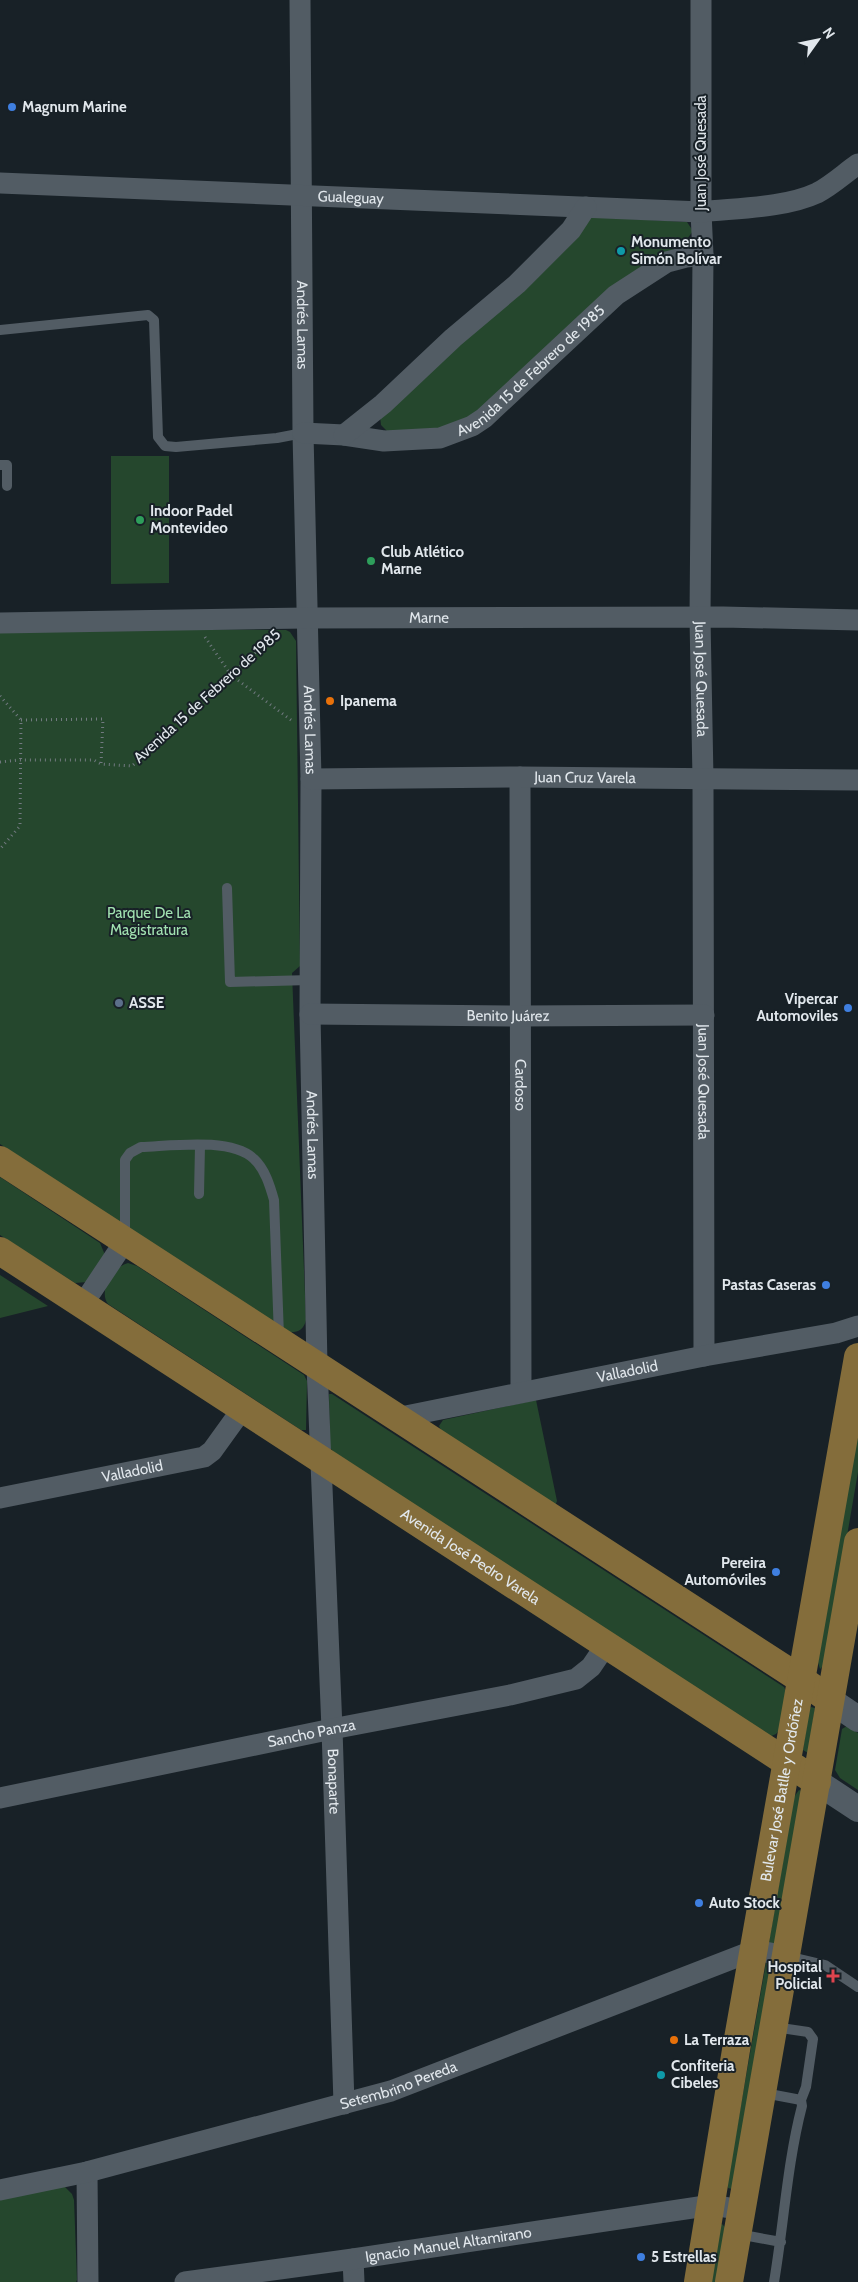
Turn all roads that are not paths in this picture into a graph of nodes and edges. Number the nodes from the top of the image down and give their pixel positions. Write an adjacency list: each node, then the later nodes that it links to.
1 (300, 0): 5 (street, Andrés Lamas)
2 (701, 0): 7 (street, Juan José Quesada)
3 (858, 164): 7 (street)
4 (0, 183): 5 (street, Gualeguay)
5 (301, 195): 6 (street, Gualeguay); 10 (street, Andrés Lamas)
6 (586, 208): 7 (street, Gualeguay); 11 (street)
7 (701, 212): 8 (street, Juan José Quesada)
8 (704, 256): 11 (street, Avenida 15 de Febrero de 1985); 14 (street, Juan José Quesada)
9 (0, 330): 10 (lane)
10 (302, 433): 11 (street, Avenida 15 de Febrero de 1985); 15 (street, Andrés Lamas)
11 (344, 435)
12 (0, 465): 13 (lane)
13 (7, 486)
14 (700, 618): 15 (street, Marne); 16 (street, Marne); 20 (street, Juan José Quesada)
15 (300, 619): 17 (street, Marne); 19 (street, Andrés Lamas)
16 (858, 620)
17 (0, 623)
18 (520, 777): 19 (street, Juan Cruz Varela); 20 (street, Juan Cruz Varela); 26 (street, Cardoso)
19 (311, 778): 23 (street, Andrés Lamas)
20 (703, 779): 21 (street, Juan Cruz Varela); 25 (street, Juan José Quesada)
21 (858, 780)
22 (227, 888): 23 (lane)
23 (310, 980): 24 (street, Andrés Lamas)
24 (310, 1014): 26 (street, Benito Juárez); 37 (street, Andrés Lamas)
25 (704, 1015): 26 (street, Benito Juárez); 35 (street, Juan José Quesada)
26 (520, 1016): 38 (street, Cardoso)
27 (200, 1146): 29 (lane); 30 (lane); 34 (lane)
28 (0, 1160): 30 (main road)
29 (199, 1194)
30 (125, 1241): 32 (street); 34 (main road)
31 (0, 1251): 32 (main road, Avenida José Pedro Varela)
32 (83, 1304): 39 (main road, Avenida José Pedro Varela)
33 (858, 1326): 35 (street, Valladolid)
34 (280, 1342): 37 (main road)
35 (704, 1356): 38 (street, Valladolid)
36 (858, 1357): 45 (main road, Bulevar José Batlle y Ordóñez)
37 (317, 1366): 40 (main road); 41 (street, Andrés Lamas)
38 (521, 1392): 40 (street, Valladolid)
39 (243, 1408): 41 (main road, Avenida José Pedro Varela); 42 (street, Valladolid)
40 (396, 1418): 45 (main road)
41 (320, 1460): 44 (main road, Avenida José Pedro Varela); 48 (street, Bonaparte)
42 (0, 1498)
43 (858, 1542): 46 (main road, Bulevar José Batlle y Ordóñez)
44 (606, 1645): 48 (street, Sancho Panza); 49 (main road, Avenida José Pedro Varela)
45 (802, 1680): 46 (main road); 49 (main road, Bulevar José Batlle y Ordóñez)
46 (830, 1700): 47 (street); 50 (main road, Bulevar José Batlle y Ordóñez)
47 (858, 1719)
48 (332, 1729): 51 (street, Sancho Panza); 59 (street, Bonaparte)
49 (787, 1763): 50 (main road, Avenida José Pedro Varela); 53 (main road, Bulevar José Batlle y Ordóñez)
50 (817, 1782): 52 (street, Avenida José Pedro Varela); 54 (main road, Bulevar José Batlle y Ordóñez)
51 (0, 1798)
52 (858, 1809)
53 (755, 1950): 54 (street); 59 (street, Setembrino Pereda); 62 (main road, Bulevar José Batlle y Ordóñez)
54 (786, 1956): 55 (lane); 56 (main road, Bulevar José Batlle y Ordóñez)
55 (858, 1987)
56 (774, 2027): 57 (main road, Bulevar José Batlle y Ordóñez); 58 (lane)
57 (764, 2093): 58 (lane); 63 (main road, Bulevar José Batlle y Ordóñez)
58 (801, 2100): 64 (lane)
59 (344, 2104): 60 (street, Setembrino Pereda)
60 (87, 2172): 61 (street, Setembrino Pereda); 66 (street)
61 (0, 2190)
62 (712, 2205): 63 (street, Ignacio Manuel Altamirano); 65 (street, Ignacio Manuel Altamirano); 69 (main road, Bulevar José Batlle y Ordóñez)
63 (740, 2222): 64 (lane); 70 (main road, Bulevar José Batlle y Ordóñez)
64 (781, 2242): 71 (lane)
65 (353, 2259): 67 (street, Ignacio Manuel Altamirano); 68 (street)
66 (88, 2282)
67 (185, 2282)
68 (354, 2282)
69 (698, 2282)
70 (730, 2282)
71 (774, 2282)

